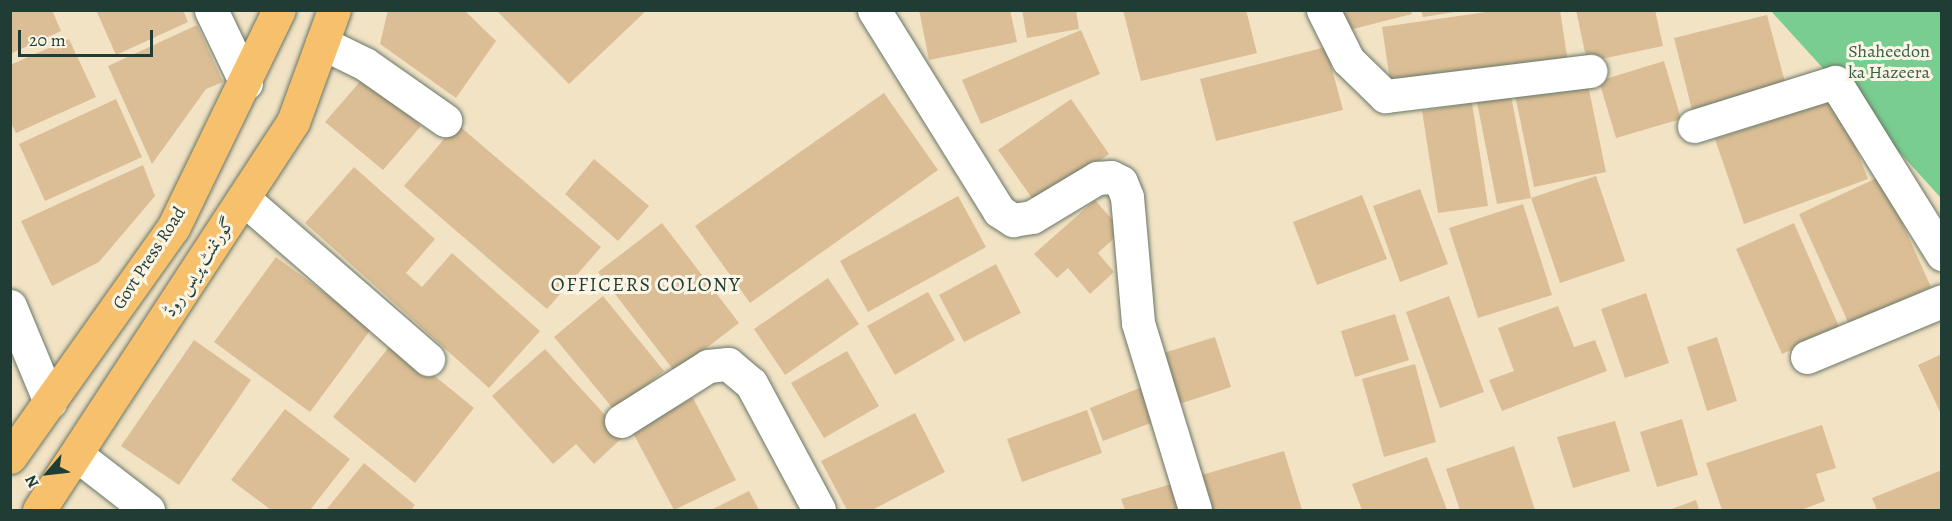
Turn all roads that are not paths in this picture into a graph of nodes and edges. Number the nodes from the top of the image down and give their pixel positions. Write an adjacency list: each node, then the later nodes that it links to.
1 (210, 10): 8 (street)
2 (279, 10): 8 (main road, Govt Press Road)
3 (334, 10): 6 (main road, گورنمنٹ پریس روڈ)
4 (874, 10): 24 (street)
5 (1323, 10): 7 (street)
6 (322, 44): 9 (street); 11 (main road, گورنمنٹ پریس روڈ)
7 (1590, 71)
8 (246, 83): 17 (main road, Govt Press Road)
9 (445, 120)
10 (1694, 126): 12 (street)
11 (244, 198): 16 (street); 19 (main road, گورنمنٹ پریس روڈ)
12 (1941, 254)
13 (1941, 301): 15 (street)
14 (10, 306): 17 (street)
15 (1807, 357)
16 (428, 359)
17 (50, 402): 20 (main road, Govt Press Road)
18 (621, 421): 23 (street)
19 (77, 455): 21 (main road, گورنمنٹ پریس روڈ); 22 (street)
20 (10, 457)
21 (39, 510)
22 (148, 510)
23 (819, 510)
24 (1195, 510)

